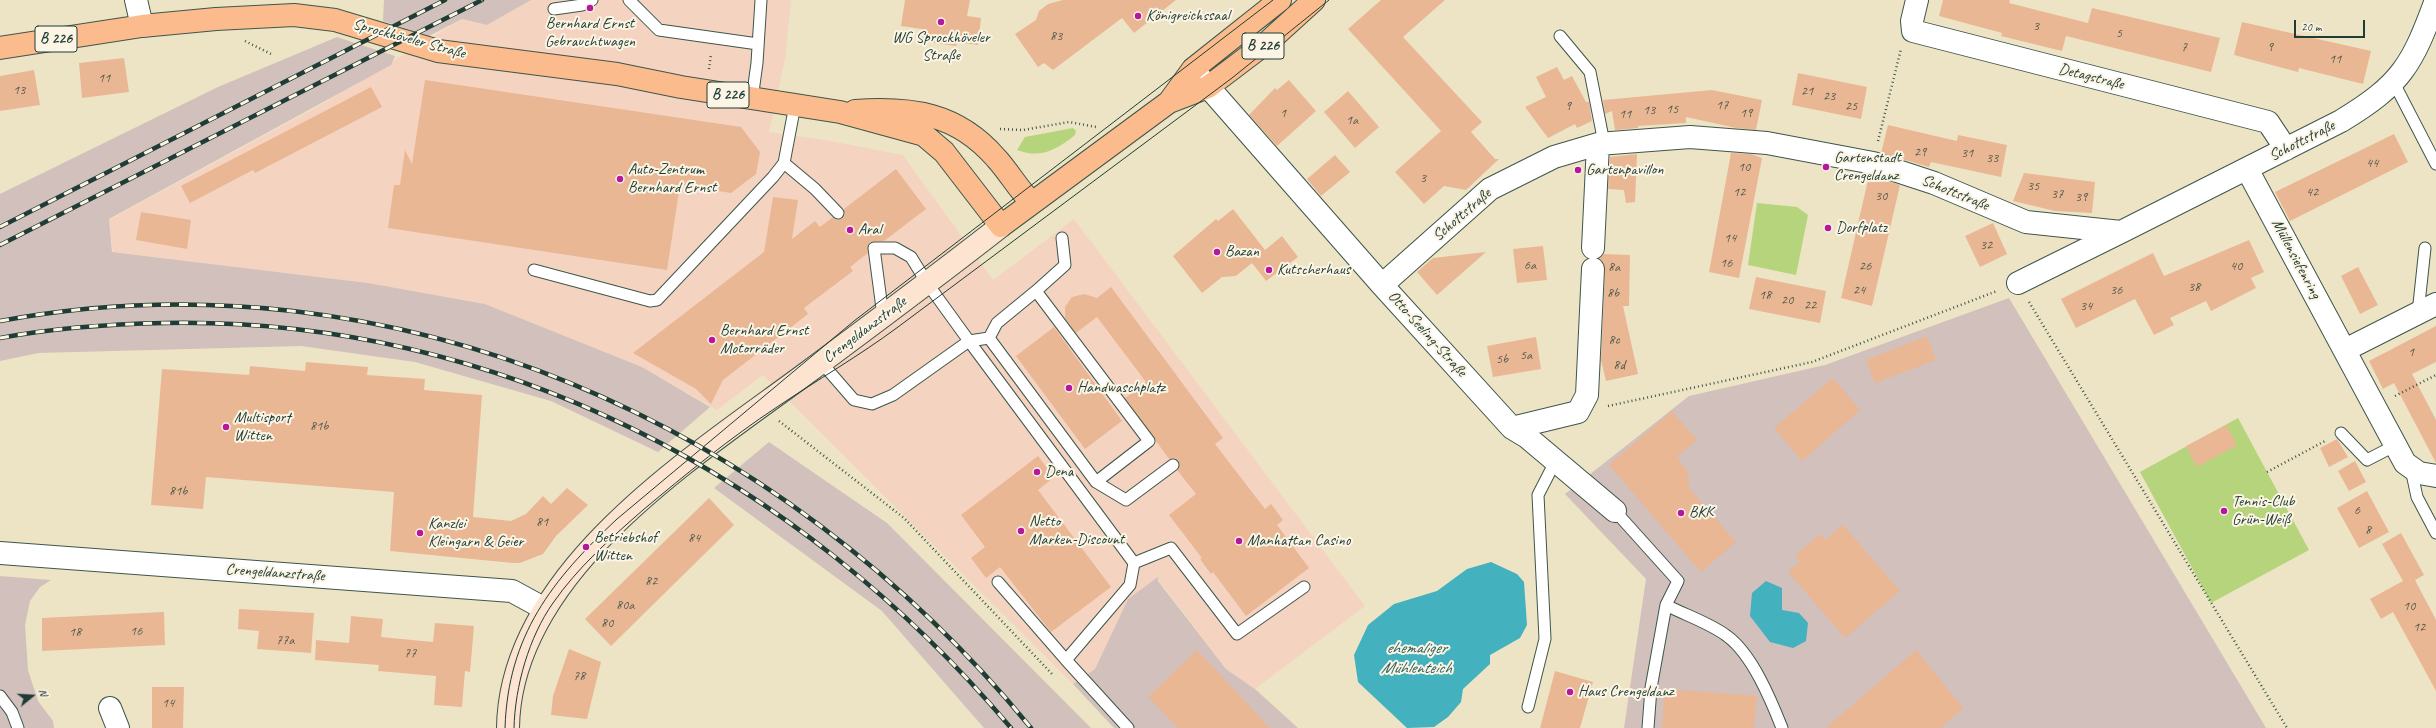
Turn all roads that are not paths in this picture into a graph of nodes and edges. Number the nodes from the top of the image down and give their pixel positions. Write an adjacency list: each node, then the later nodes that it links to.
1 (136, 0): 10 (street)
2 (592, 0): 9 (lane)
3 (629, 0): 12 (lane)
4 (761, 0): 12 (lane)
5 (1280, 0): 14 (main road, Crengeldanzstraße / B 226)
6 (1314, 0): 16 (main road, Crengeldanzstraße / B 226)
7 (1917, 0): 22 (street, Detagstraße)
8 (2436, 0): 15 (street, Schottstraße)
9 (554, 9)
10 (142, 26): 13 (main road, Sprockhöveler Straße / B 226); 17 (main road, Sprockhöveler Straße / B 226)
11 (1560, 36): 21 (lane)
12 (758, 44): 17 (lane)
13 (0, 48)
14 (1193, 69): 16 (street, Otto-Seeling-Straße); 18 (main road, Crengeldanzstraße / B 226)
15 (2394, 83): 22 (street, Schottstraße); 24 (lane)
16 (1208, 87): 18 (main road, Crengeldanzstraße / B 226); 37 (street, Otto-Seeling-Straße)
17 (752, 99): 19 (main road, Sprockhöveler Straße / B 226)
18 (1169, 102): 26 (main road, Crengeldanzstraße / B 226)
19 (795, 105): 20 (main road, Sprockhöveler Straße / B 226); 23 (lane)
20 (840, 112): 26 (main road, Sprockhöveler Straße); 28 (main road, Sprockhöveler Straße / B 226)
21 (1601, 143): 29 (street, Schottstraße); 31 (street); 37 (street, Schottstraße)
22 (2286, 149): 25 (street, Schottstraße)
23 (784, 163): 27 (lane); 33 (lane)
24 (2436, 164)
25 (2247, 169): 29 (street, Schottstraße); 43 (street, Müllensiefenring)
26 (1032, 203): 28 (main road, Crengeldanzstraße / B 226)
27 (838, 213)
28 (1001, 226): 35 (main road, Crengeldanzstraße)
29 (2121, 232): 36 (street, Schottstraße)
30 (1062, 238): 38 (lane)
31 (1594, 248)
32 (2425, 248): 39 (lane)
33 (534, 270)
34 (1593, 270): 45 (street)
35 (927, 283): 40 (main road, Crengeldanzstraße); 40 (lane); 42 (lane)
36 (2018, 283)
37 (1382, 285): 45 (street, Otto-Seeling-Straße)
38 (1036, 291): 41 (lane); 52 (lane)
39 (2427, 309): 43 (street)
40 (883, 316): 44 (main road, Crengeldanzstraße)
41 (989, 338): 42 (lane); 52 (lane)
42 (969, 341): 44 (lane); 56 (lane)
43 (2345, 350): 47 (street, Müllensiefenring)
44 (821, 362): 60 (main road, Crengeldanzstraße)
45 (1512, 428): 48 (street, Otto-Seeling-Straße)
46 (2341, 433): 47 (lane)
47 (2396, 445): 50 (street, Müllensiefenring)
48 (1556, 460): 53 (street, Otto-Seeling-Straße); 63 (lane)
49 (1173, 465): 52 (lane)
50 (2412, 469): 51 (street); 54 (lane)
51 (2436, 476)
52 (1096, 482)
53 (1615, 511): 59 (lane, Otto-Seeling-Straße)
54 (2436, 533)
55 (0, 553): 60 (street, Crengeldanzstraße)
56 (1134, 563): 58 (lane); 61 (lane)
57 (998, 582): 61 (lane)
58 (1304, 587)
59 (1666, 605): 69 (lane); 70 (lane)
60 (545, 609): 67 (main road, Crengeldanzstraße)
61 (1066, 660): 68 (lane)
62 (0, 696): 65 (lane)
63 (1528, 707)
64 (110, 708): 66 (street)
65 (18, 728)
66 (118, 728)
67 (508, 728)
68 (1128, 728)
69 (1648, 728)
70 (1782, 728)

